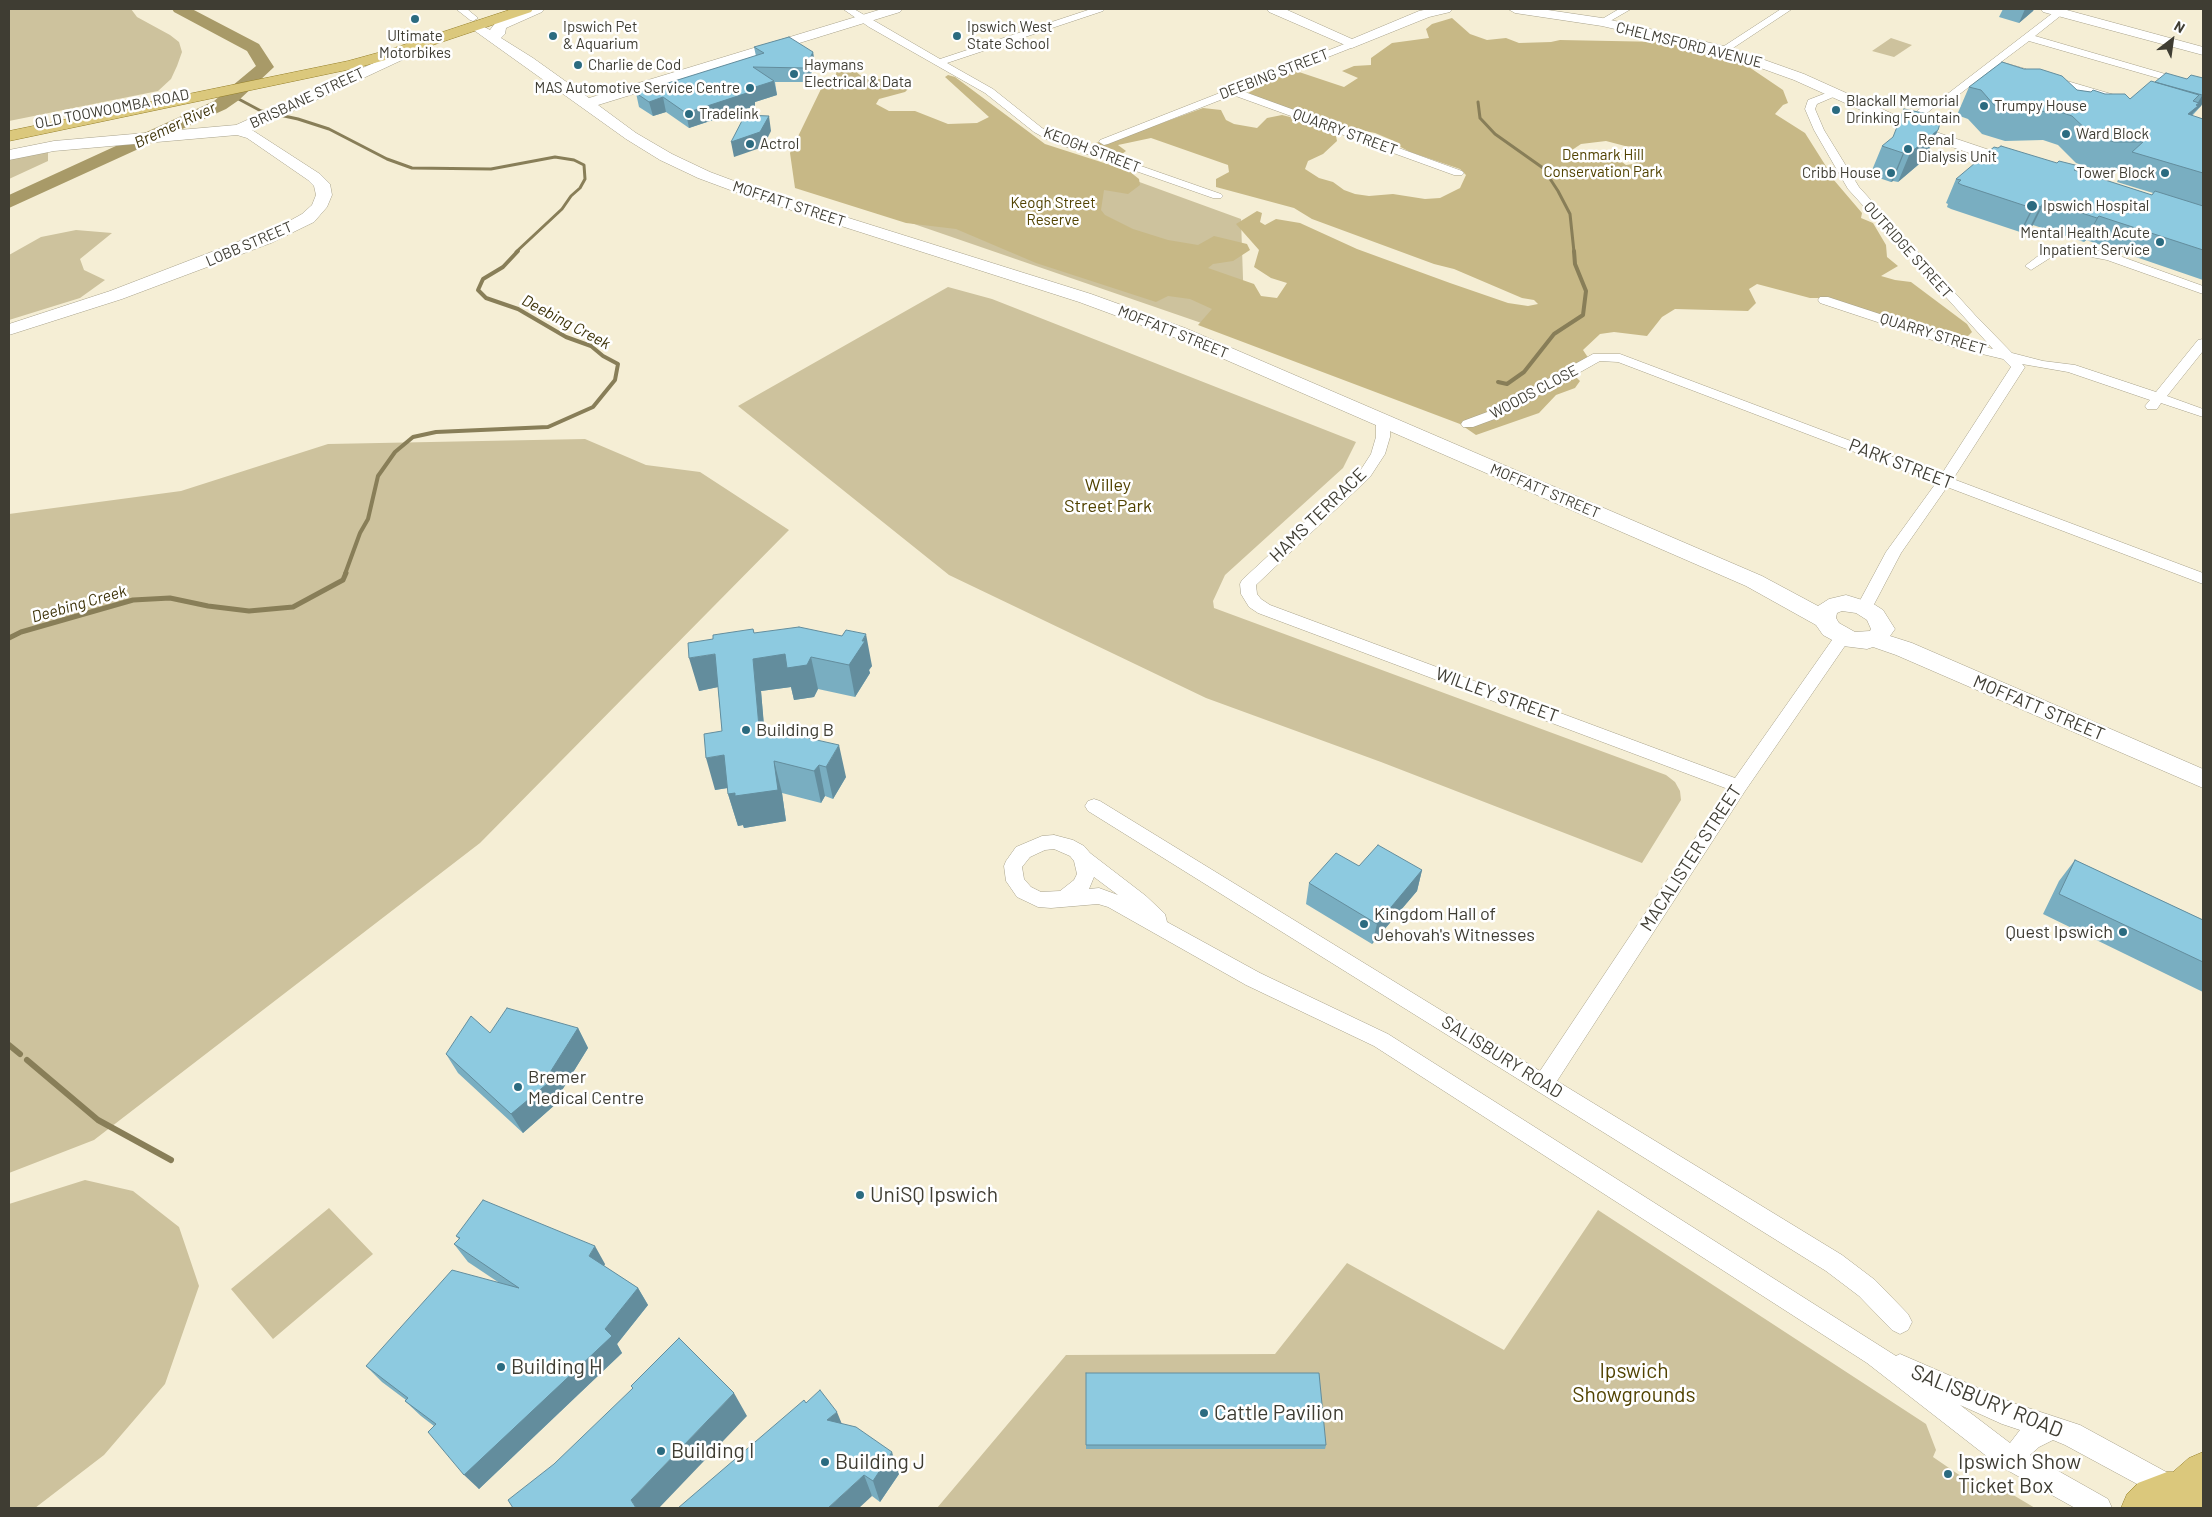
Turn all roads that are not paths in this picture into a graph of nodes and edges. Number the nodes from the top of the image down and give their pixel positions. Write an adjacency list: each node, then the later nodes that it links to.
1 (505, 9): 14 (main road, OLD TOOWOOMBA ROAD)
2 (526, 9): 14 (main road)
3 (537, 9): 17 (main road)
4 (848, 9): 15 (street, KEOGH STREET)
5 (895, 9): 15 (main road)
6 (1100, 9): 24 (street)
7 (1274, 9): 20 (main road)
8 (1446, 9): 12 (main road, DEEBING STREET)
9 (1515, 9): 16 (main road, CHELMSFORD AVENUE)
10 (1626, 9): 16 (street)
11 (1787, 9): 21 (street)
12 (1428, 10): 20 (main road, DEEBING STREET)
13 (2057, 10): 18 (street); 22 (main road)
14 (473, 19): 17 (main road); 19 (main road, OLD TOOWOOMBA ROAD); 23 (main road); 26 (main road, OLD TOOWOOMBA ROAD)
15 (864, 19): 24 (street, KEOGH STREET); 31 (main road)
16 (1602, 22): 21 (main road, CHELMSFORD AVENUE)
17 (498, 34): 23 (main road)
18 (2027, 37): 25 (street); 27 (street)
19 (436, 39): 23 (main road); 26 (main road, OLD TOOWOOMBA ROAD); 35 (main road, BRISBANE STREET)
20 (1352, 44): 28 (street, DEEBING STREET)
21 (1723, 50): 29 (main road, CHELMSFORD AVENUE)
22 (2203, 51)
23 (528, 61): 31 (main road, MOFFATT STREET)
24 (938, 63): 41 (street, KEOGH STREET)
25 (1994, 63): 30 (street); 33 (street)
26 (319, 70): 32 (main road, OLD TOOWOOMBA ROAD)
27 (2203, 88)
28 (1232, 91): 37 (street, DEEBING STREET); 40 (street, QUARRY STREET)
29 (1834, 93): 33 (main road, CHELMSFORD AVENUE); 47 (street, OUTRIDGE STREET)
30 (2127, 102)
31 (586, 104): 51 (main road, MOFFATT STREET)
32 (132, 108): 34 (main road, OLD TOOWOOMBA ROAD); 36 (main road, OLD TOOWOOMBA ROAD)
33 (1911, 127): 39 (main road, CHELMSFORD AVENUE)
34 (9, 130)
35 (230, 130): 38 (main road); 45 (main road, LOBB STREET)
36 (9, 136)
37 (1104, 142)
38 (9, 155)
39 (2034, 164)
40 (1458, 173)
41 (1218, 196)
42 (2032, 266): 43 (street)
43 (2203, 290)
44 (1824, 300): 47 (street, QUARRY STREET)
45 (9, 330)
46 (2203, 343): 49 (street)
47 (2007, 356): 49 (street, QUARRY STREET); 54 (street)
48 (1598, 357): 52 (street, WOODS CLOSE); 54 (street, PARK STREET)
49 (2155, 402): 50 (street, QUARRY STREET); 53 (street, QUARRY STREET)
50 (2203, 413)
51 (1383, 420): 56 (street, HAMS TERRACE); 57 (main road, MOFFATT STREET)
52 (1468, 424)
53 (2203, 424)
54 (1945, 480): 55 (street, PARK STREET); 58 (street)
55 (2203, 579)
56 (1255, 603): 62 (street, WILLEY STREET)
57 (1831, 611): 58 (main road); 59 (main road)
58 (1873, 624): 59 (main road); 60 (main road, MOFFATT STREET); 61 (main road, MOFFATT STREET)
59 (1843, 637): 62 (street, MACALISTER STREET)
60 (2203, 765)
61 (2203, 779)
62 (1739, 786): 67 (street, MACALISTER STREET)
63 (1094, 806): 67 (street, SALISBURY ROAD)
64 (1083, 858): 65 (street); 65 (street); 66 (street)
65 (1064, 898): 66 (street, SALISBURY ROAD)
66 (1167, 929): 69 (street, SALISBURY ROAD)
67 (1544, 1083): 68 (street, SALISBURY ROAD)
68 (1900, 1322)
69 (1875, 1355): 70 (street, SALISBURY ROAD); 71 (street, SALISBURY ROAD)
70 (2050, 1429): 71 (street); 72 (street, SALISBURY ROAD)
71 (2014, 1460): 73 (street, SALISBURY ROAD)
72 (2191, 1489): 74 (main road)
73 (2099, 1508)
74 (2141, 1508)

